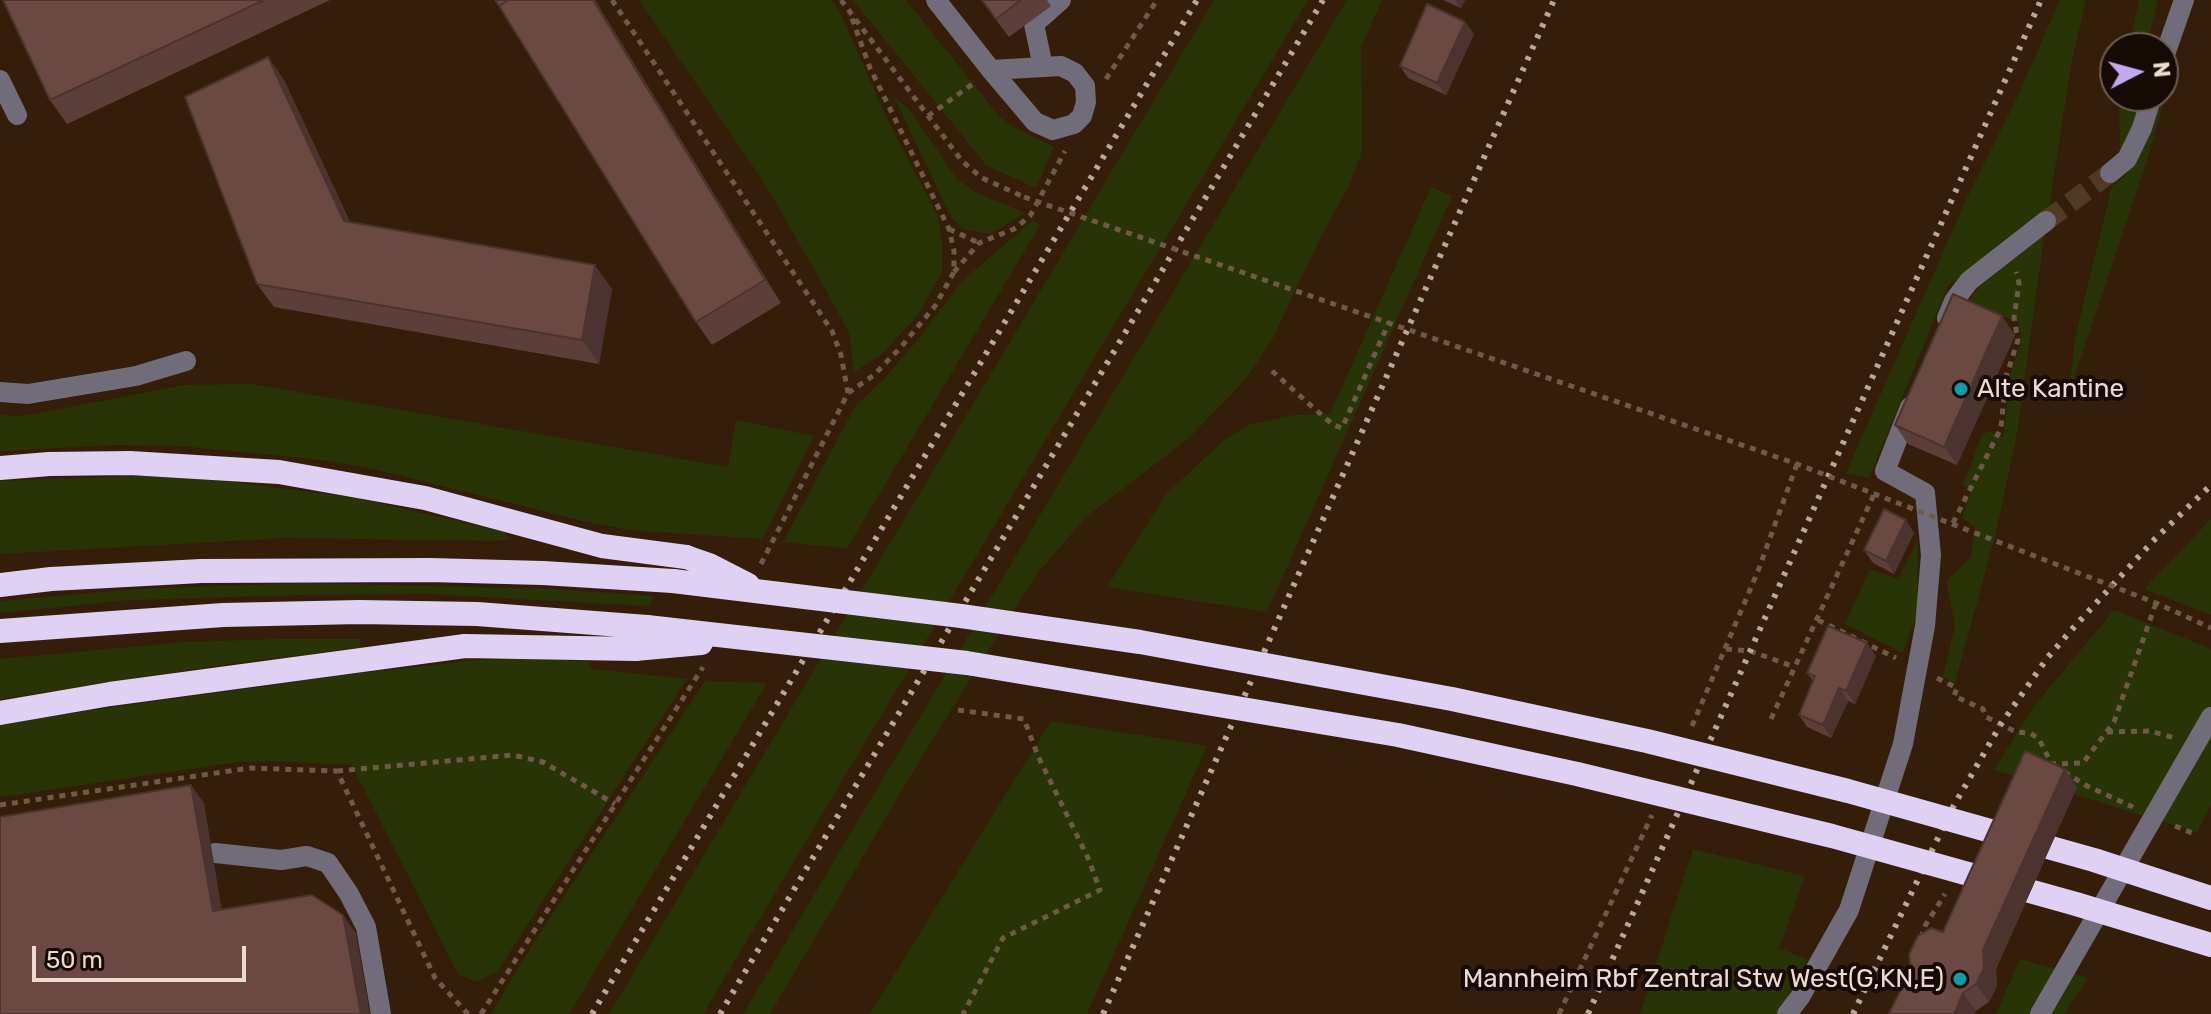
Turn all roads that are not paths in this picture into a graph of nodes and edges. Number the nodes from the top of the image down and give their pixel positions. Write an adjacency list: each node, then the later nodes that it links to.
1 (936, 0): 6 (street)
2 (1061, 0): 5 (street)
3 (2184, 0): 4 (street)
4 (2173, 32)
5 (1043, 67): 6 (street); 6 (street)
6 (991, 70)
7 (0, 80): 9 (street)
8 (2147, 112): 10 (street)
9 (17, 115)
10 (2110, 173)
11 (2046, 221): 12 (street)
12 (1936, 343)
13 (186, 361): 15 (street)
14 (1919, 386): 27 (street)
15 (0, 392)
16 (0, 468): 17 (highway, bridge)
17 (760, 583): 18 (highway, bridge); 24 (highway, bridge)
18 (0, 585)
19 (0, 631): 20 (highway)
20 (641, 638): 21 (highway); 25 (highway, bridge)
21 (0, 713)
22 (2211, 717): 28 (street)
23 (215, 853): 26 (street)
24 (2211, 898)
25 (2211, 945)
26 (381, 1014)
27 (1787, 1014)
28 (2040, 1014)

